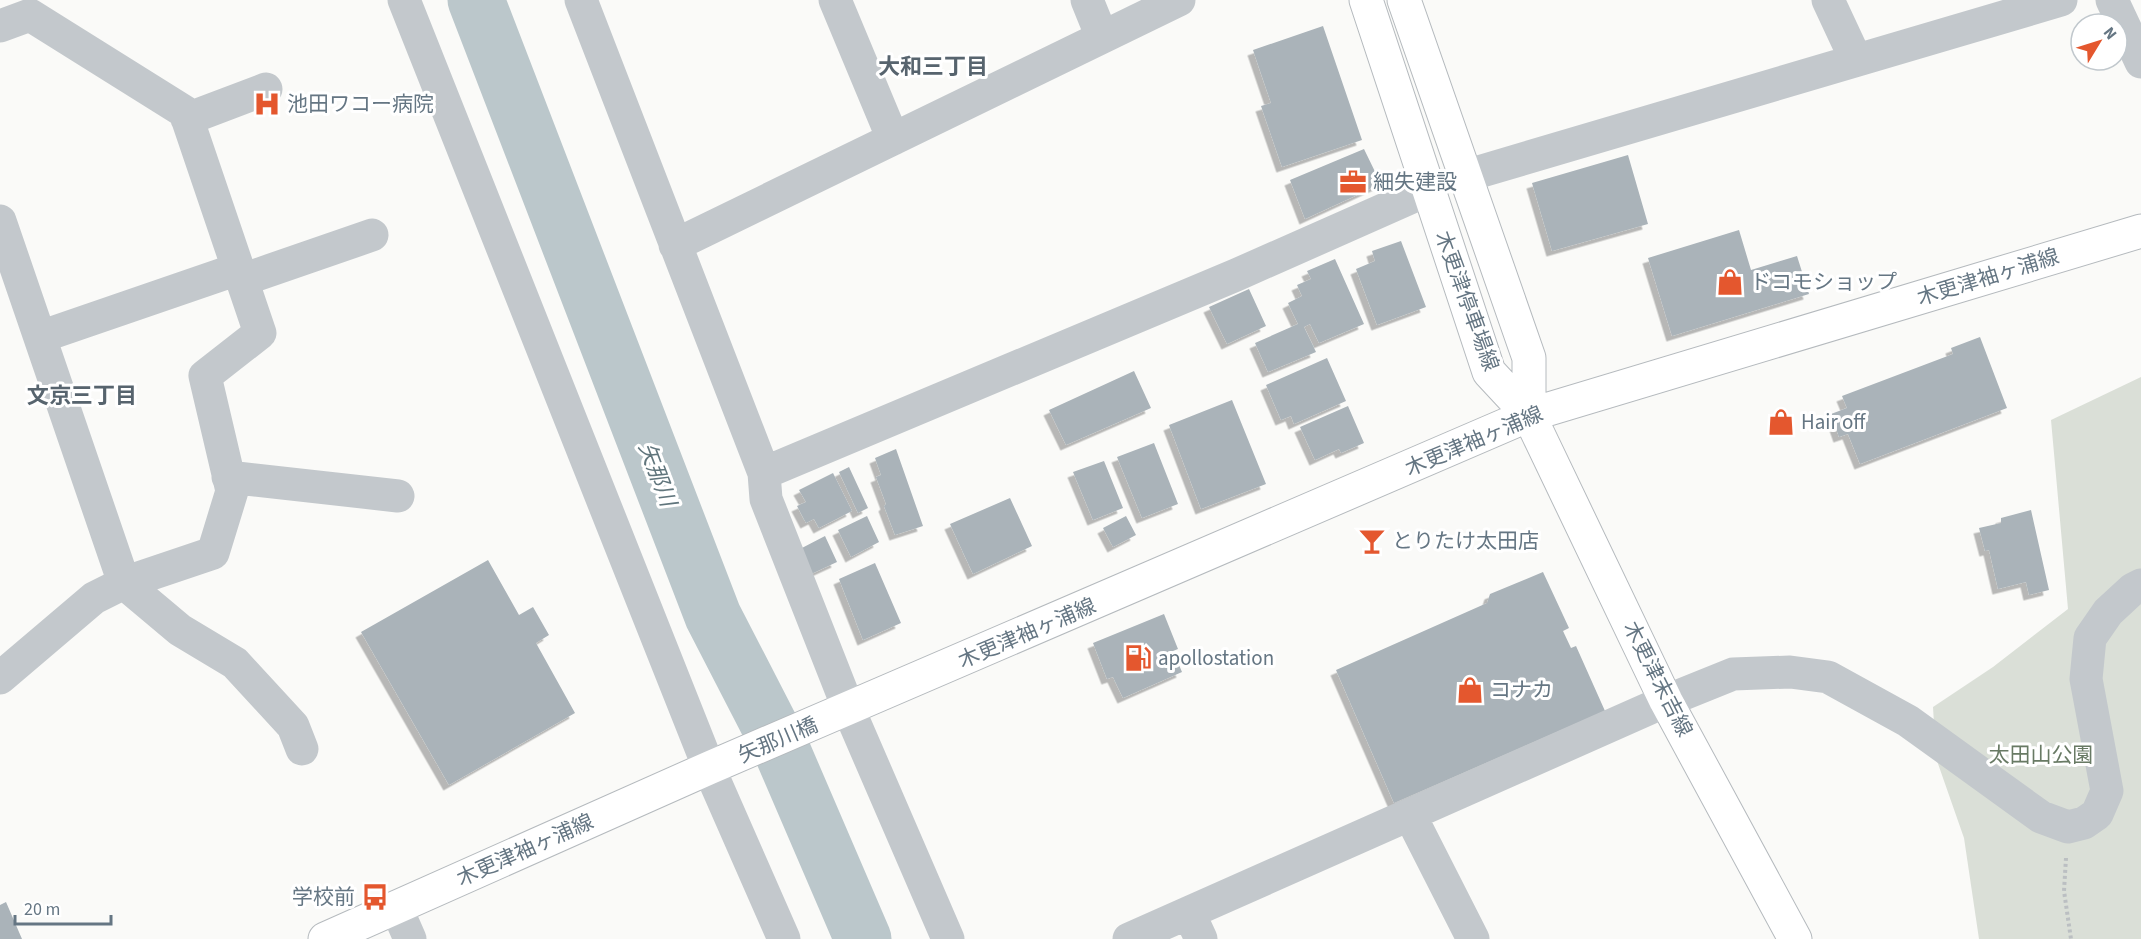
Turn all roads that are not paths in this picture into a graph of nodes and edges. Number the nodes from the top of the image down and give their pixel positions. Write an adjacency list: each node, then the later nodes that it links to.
1 (404, 0): 36 (street)
2 (580, 0): 23 (street)
3 (835, 0): 17 (street)
4 (1088, 0): 12 (street)
5 (1179, 0): 12 (street)
6 (1366, 0): 19 (main road, 木更津停車場線)
7 (1404, 0): 18 (main road, 木更津停車場線)
8 (1828, 0): 13 (street)
9 (2061, 0): 13 (street)
10 (2112, 0): 14 (street)
11 (0, 26): 16 (street)
12 (1102, 37): 17 (street)
13 (1856, 60): 18 (street)
14 (2141, 62)
15 (266, 89): 16 (street)
16 (187, 119): 24 (street)
17 (893, 139): 23 (street)
18 (1466, 176): 26 (main road, 木更津停車場線)
19 (1428, 190): 26 (main road, 木更津停車場線); 27 (street)
20 (0, 221): 25 (street)
21 (2141, 231): 26 (main road, 木更津袖ヶ浦線)
22 (372, 235): 24 (street)
23 (675, 245): 27 (street)
24 (240, 275): 25 (street); 28 (street)
25 (40, 337): 30 (street)
26 (1529, 415): 33 (main road, 木更津末吉線); 34 (main road, 木更津袖ヶ浦線)
27 (764, 473): 34 (street)
28 (228, 477): 29 (street); 30 (street)
29 (398, 496)
30 (124, 583): 32 (street); 35 (street)
31 (2141, 585): 33 (street)
32 (0, 678)
33 (1666, 700): 37 (street); 46 (main road, 木更津末吉線)
34 (840, 714): 36 (main road, 矢那川橋); 43 (street)
35 (302, 749)
36 (717, 765): 38 (main road, 木更津袖ヶ浦線); 42 (street)
37 (1410, 815): 39 (street); 45 (street)
38 (396, 907): 40 (main road, 木更津袖ヶ浦線); 41 (street)
39 (1195, 926): 44 (street)
40 (325, 939)
41 (410, 939)
42 (784, 939)
43 (948, 939)
44 (1129, 939)
45 (1473, 939)
46 (1795, 939)

